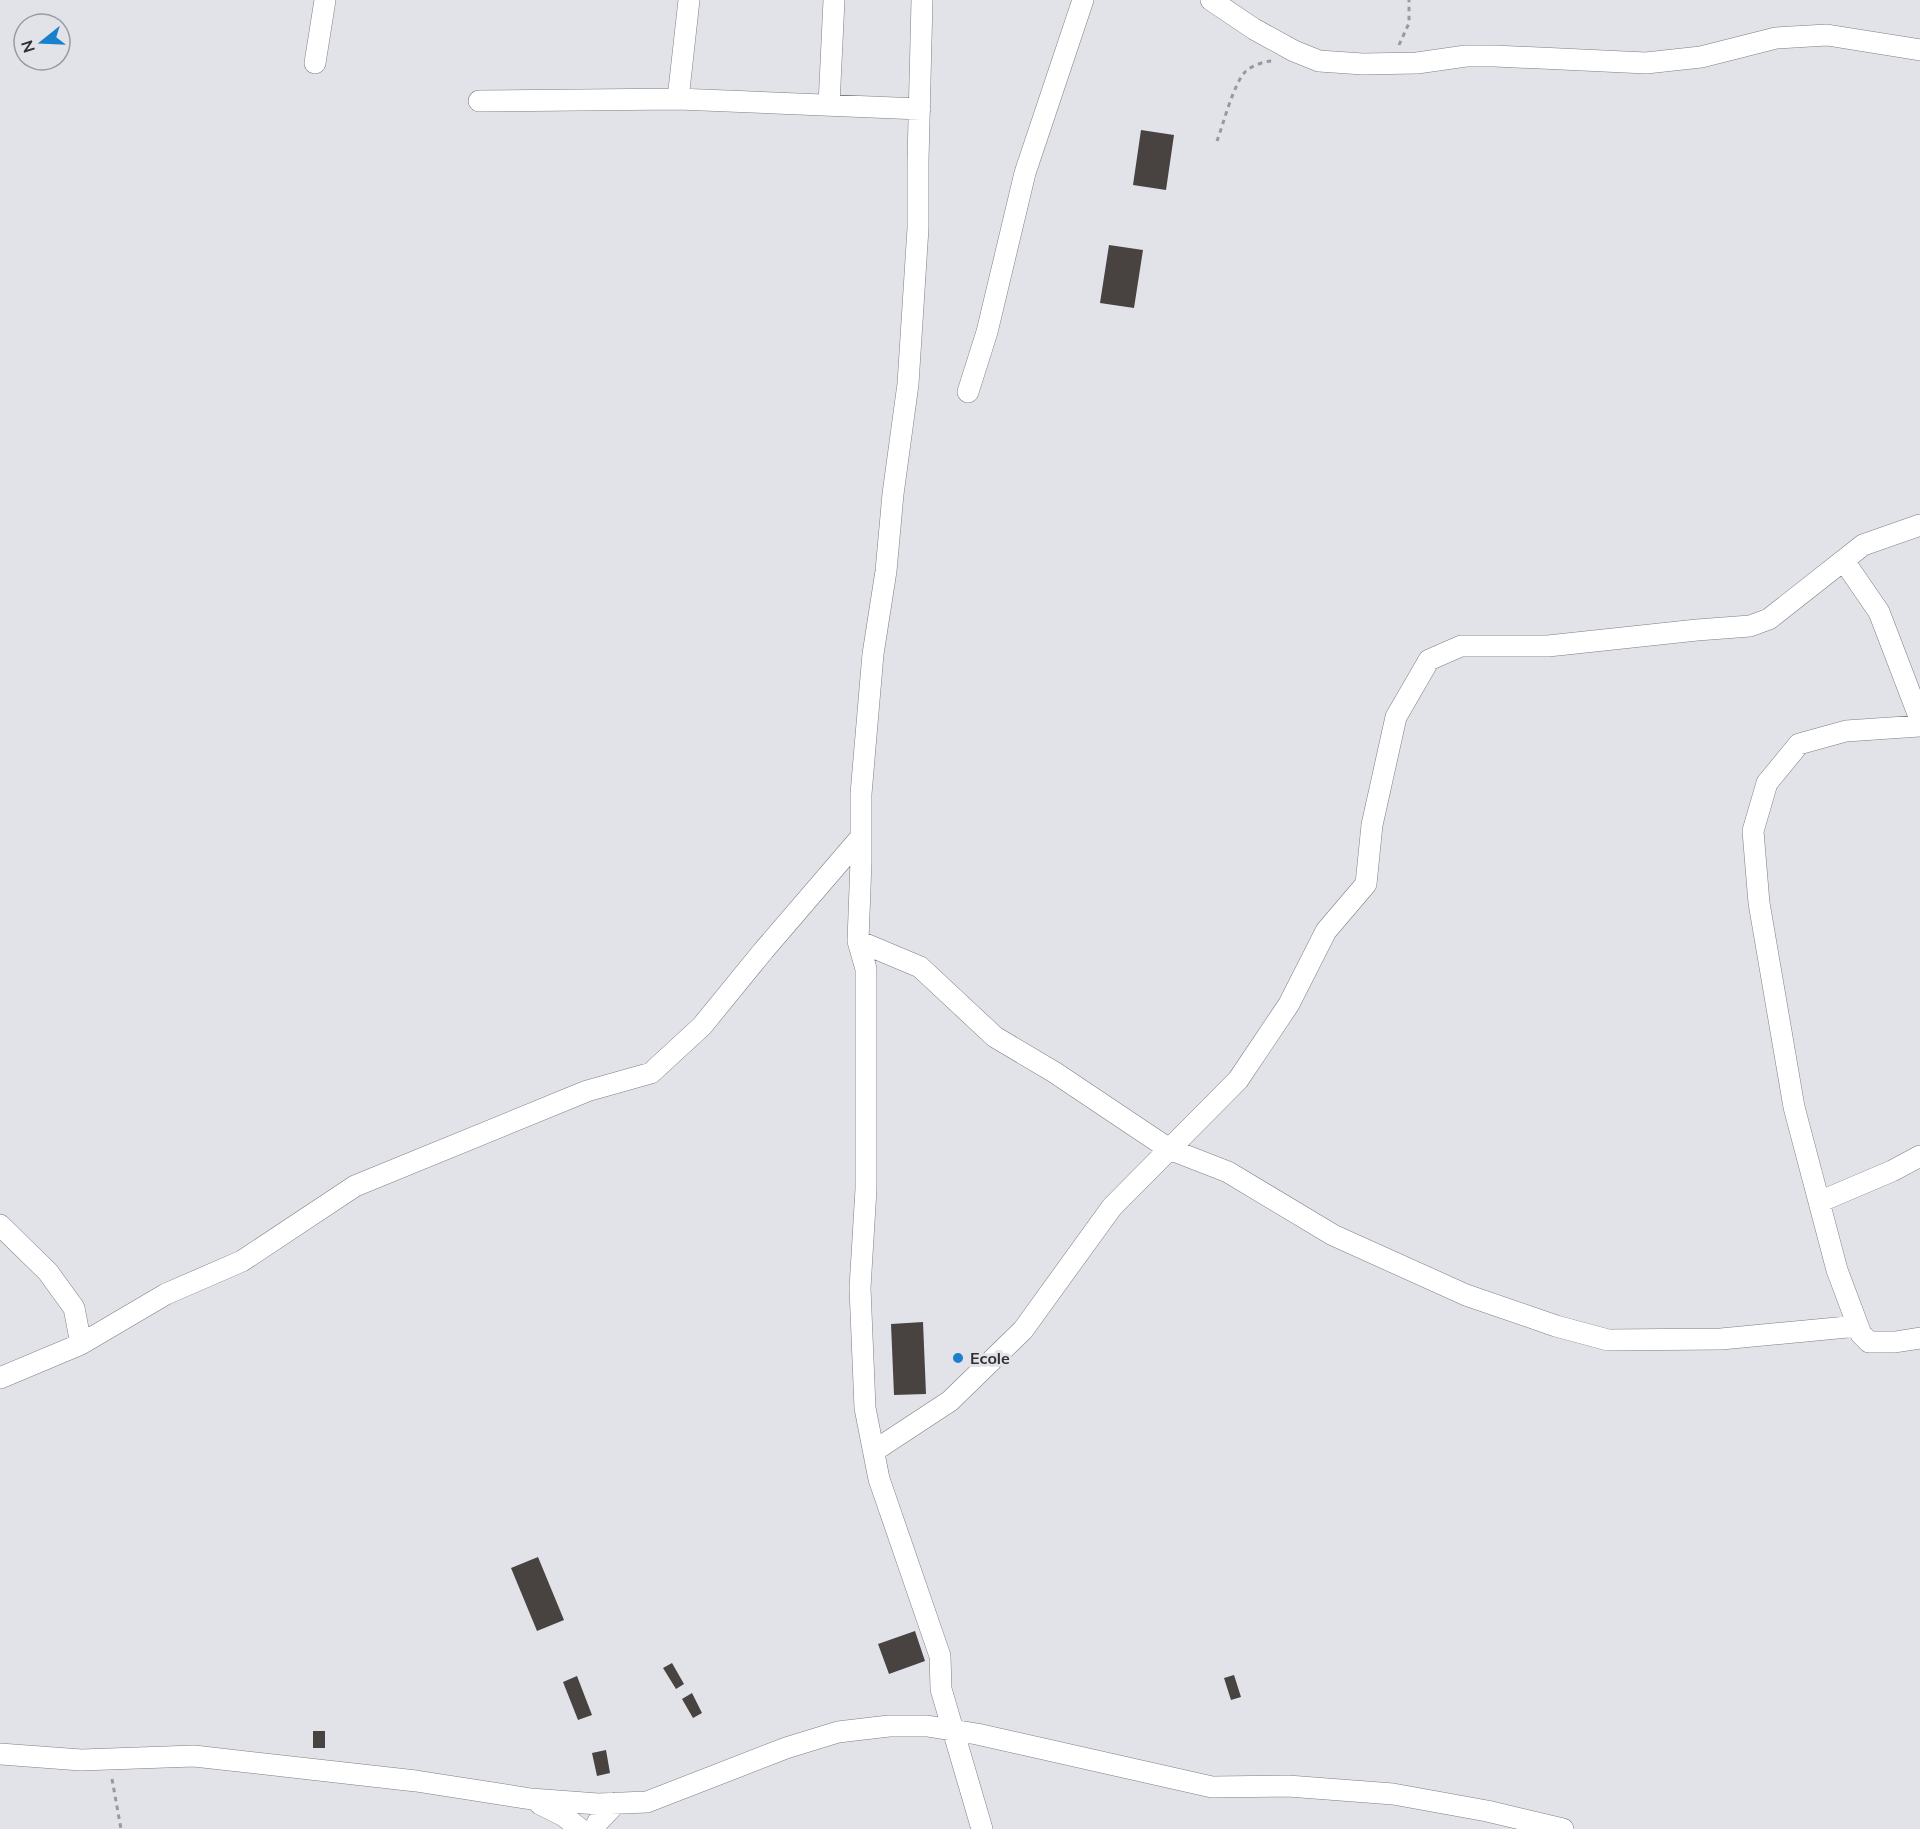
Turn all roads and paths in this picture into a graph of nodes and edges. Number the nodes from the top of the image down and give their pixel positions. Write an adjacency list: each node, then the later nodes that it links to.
1 (325, 0): 10 (street)
2 (689, 0): 12 (street)
3 (834, 0): 14 (street)
4 (922, 0): 15 (street)
5 (1083, 0): 17 (street)
6 (1211, 0): 11 (street)
7 (1409, 0): 11 (path)
8 (1920, 50): 11 (street)
9 (1278, 61): 16 (path)
10 (315, 63)
11 (1391, 63)
12 (678, 99): 13 (street); 14 (street)
13 (479, 101)
14 (829, 105): 15 (street)
15 (920, 110): 22 (street)
16 (1217, 141)
17 (968, 392)
18 (1920, 525): 19 (street)
19 (1844, 561): 20 (street); 24 (street)
20 (1920, 719)
21 (1920, 726): 26 (street)
22 (861, 837): 23 (street); 30 (street)
23 (858, 941): 24 (street); 32 (street)
24 (1169, 1149): 28 (street); 32 (street)
25 (1920, 1156): 26 (street)
26 (1819, 1202): 28 (street)
27 (0, 1224): 30 (street)
28 (1858, 1326): 29 (street)
29 (1920, 1338)
30 (81, 1344): 31 (street)
31 (0, 1378)
32 (874, 1451): 33 (street)
33 (952, 1730): 37 (street); 41 (street); 42 (street)
34 (0, 1754): 35 (street)
35 (108, 1759): 36 (street); 38 (path)
36 (531, 1799): 37 (street); 39 (street)
37 (616, 1803): 40 (street)
38 (122, 1829)
39 (580, 1829)
40 (594, 1829)
41 (982, 1829)
42 (1563, 1829)

